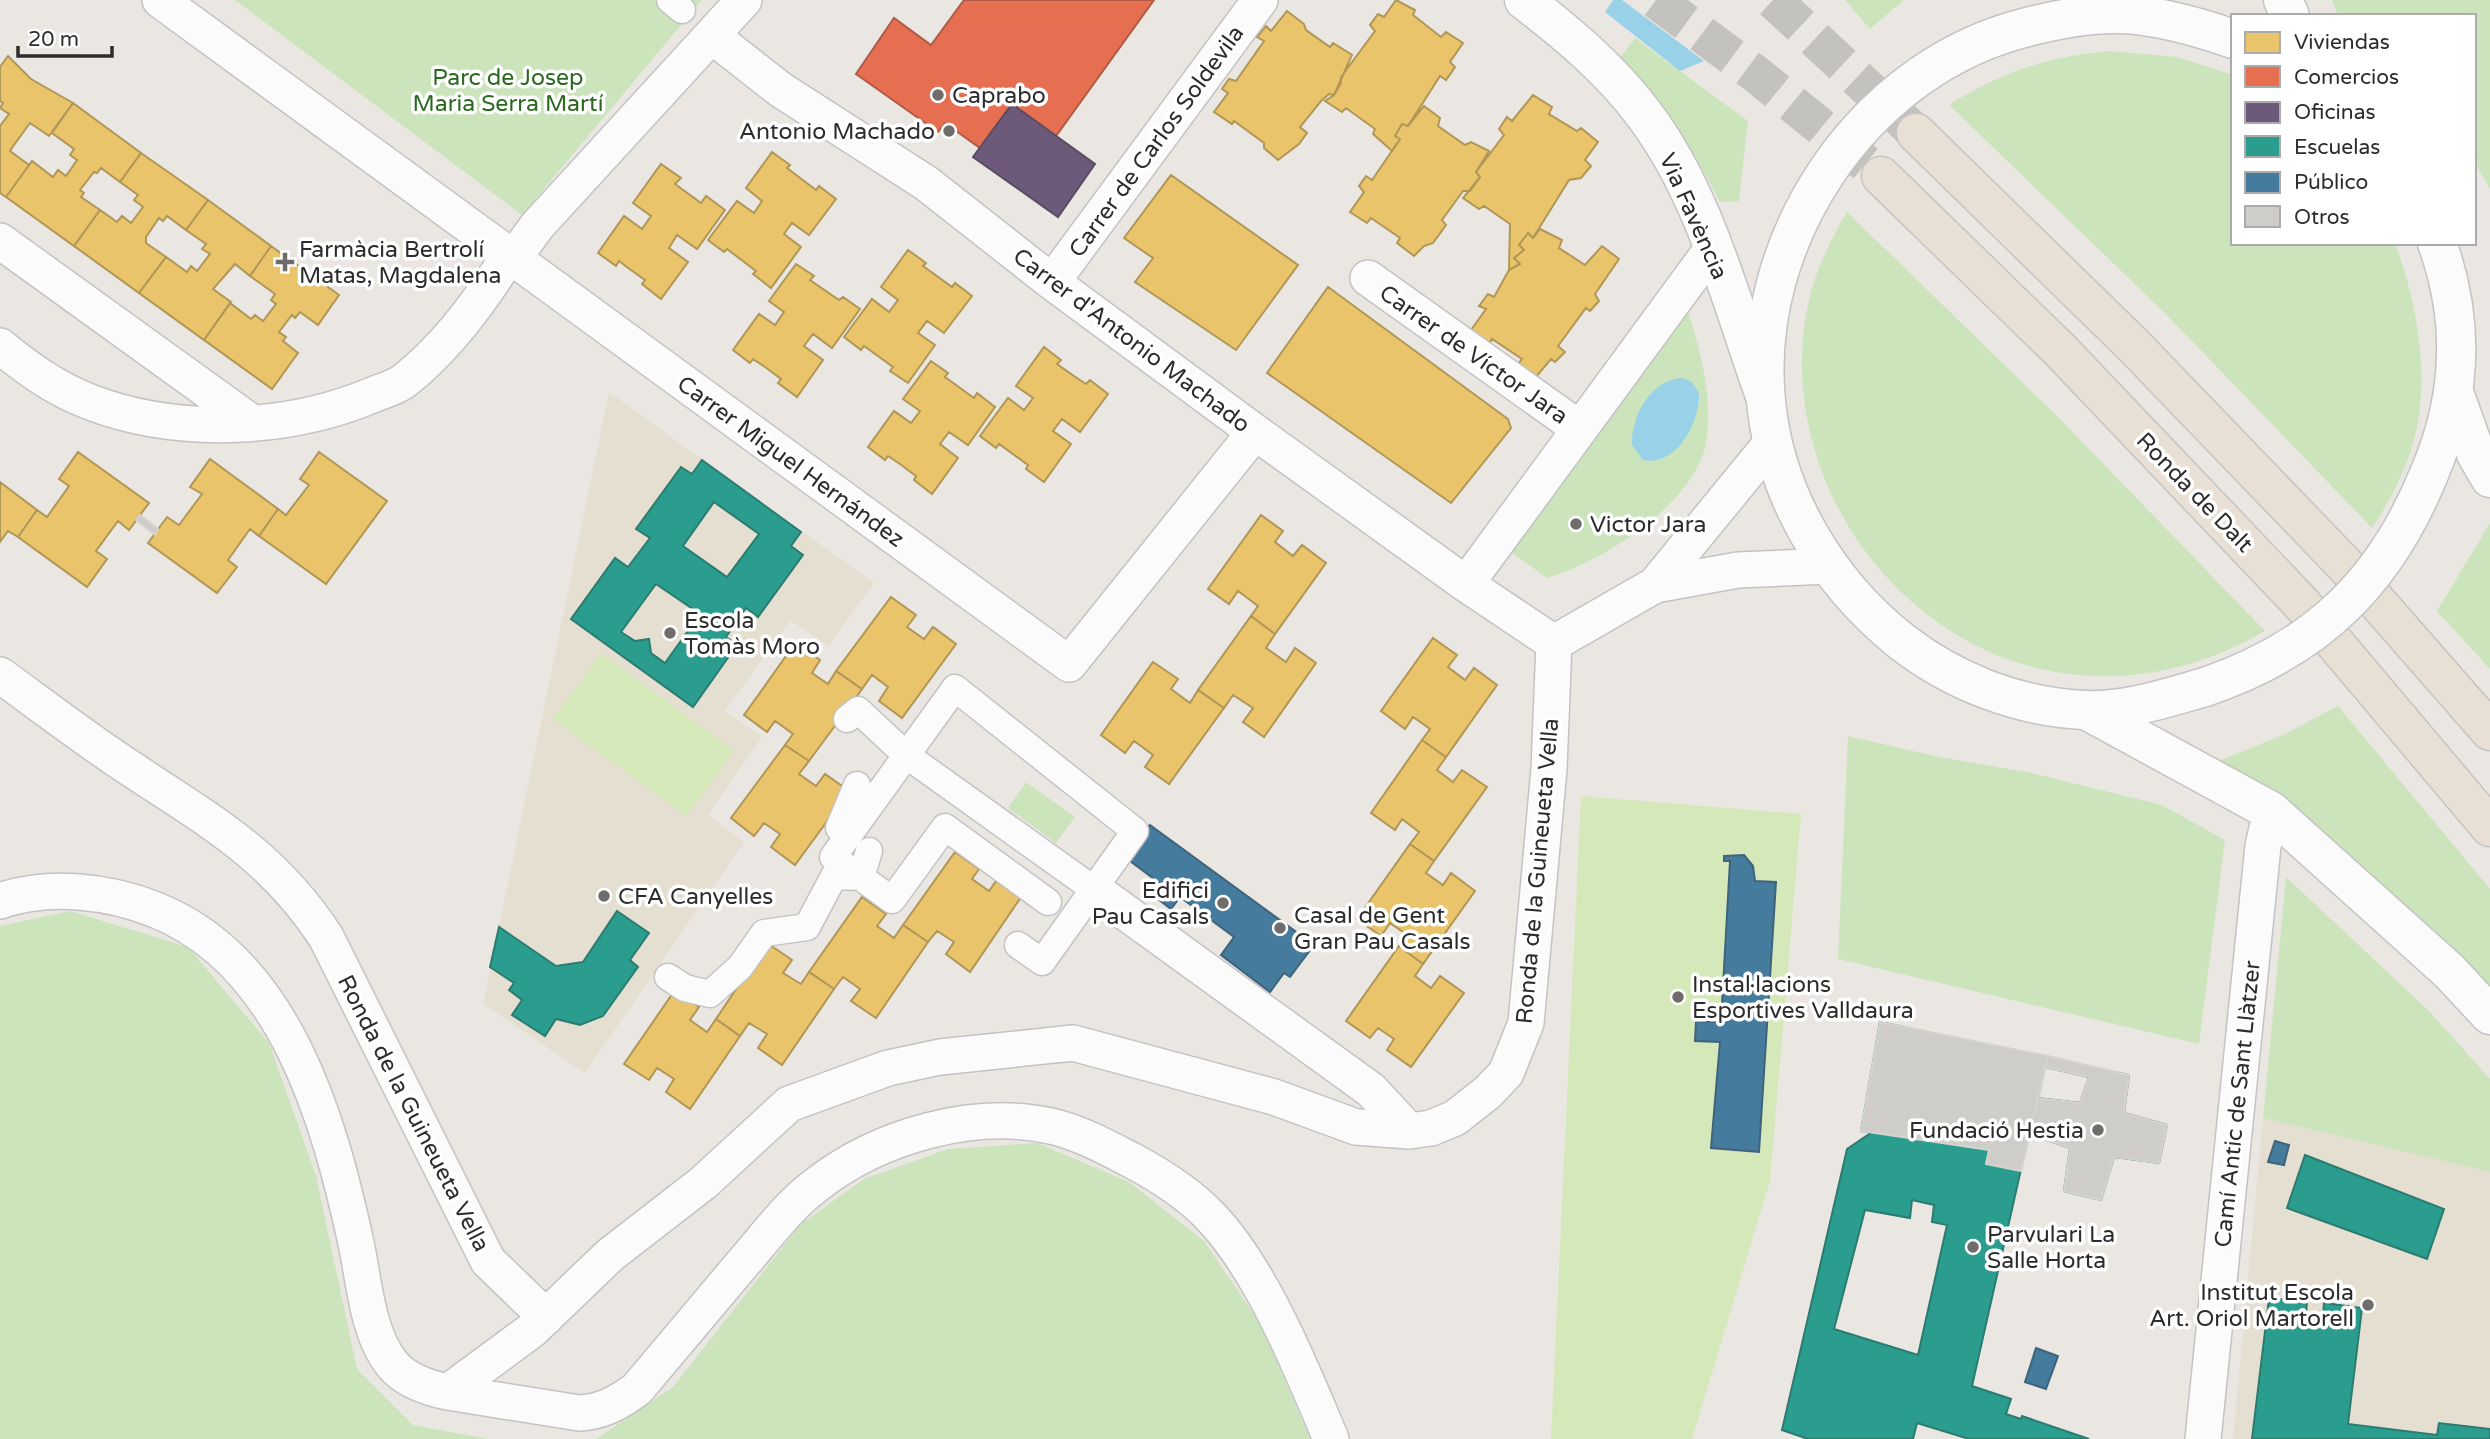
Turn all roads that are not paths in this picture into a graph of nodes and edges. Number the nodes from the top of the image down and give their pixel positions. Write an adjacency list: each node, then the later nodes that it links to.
1 (160, 0): 16 (street, Carrer Miguel Hernández)
2 (744, 0): 8 (street)
3 (1260, 0): 18 (street, Carrer de Carlos Soldevila)
4 (1524, 0): 15 (main road, Via Favència)
5 (2023, 0): 10 (main road)
6 (2065, 0): 7 (main road)
7 (2123, 15): 9 (main road); 10 (main road)
8 (712, 36): 16 (street); 18 (street, Carrer d'Antonio Machado)
9 (2231, 37)
10 (1978, 43): 21 (main road)
11 (1916, 133): 34 (highway)
12 (1881, 176): 38 (highway, Ronda de Dalt)
13 (0, 241): 22 (street)
14 (2438, 245): 20 (main road)
15 (1712, 249): 21 (main road, Via Favència); 23 (street, Carrer de Víctor Jara)
16 (513, 259): 22 (street); 24 (street, Carrer Miguel Hernández)
17 (1368, 278): 23 (street, Carrer de Víctor Jara)
18 (1052, 282): 24 (street, Carrer d'Antonio Machado)
19 (0, 346): 22 (street)
20 (2454, 392): 26 (main road); 32 (main road, bridge)
21 (1765, 399): 25 (main road)
22 (251, 422)
23 (1580, 429): 28 (street, Carrer de Víctor Jara)
24 (1255, 432): 28 (street, Carrer d'Antonio Machado)
25 (1773, 441): 27 (main road); 29 (street)
26 (2490, 478)
27 (1829, 566): 29 (street); 32 (main road)
28 (1466, 584): 30 (street, Carrer d'Antonio Machado)
29 (1655, 585): 30 (street)
30 (1554, 643): 47 (street, Ronda de la Guineueta Vella)
31 (0, 675): 48 (street, Ronda de la Guineueta Vella)
32 (2086, 710): 37 (main road)
33 (847, 719): 35 (street)
34 (2490, 731)
35 (906, 755): 39 (street); 41 (street); 41 (street)
36 (857, 785): 39 (street)
37 (2271, 811): 46 (main road); 51 (street, Camí Antic de Sant Llàtzer)
38 (2490, 827)
39 (859, 843): 40 (street)
40 (861, 877): 43 (street); 45 (street)
41 (1098, 893): 44 (street); 47 (street)
42 (0, 901): 49 (street)
43 (1048, 902)
44 (1018, 946)
45 (668, 977)
46 (2490, 1015)
47 (1409, 1131): 48 (street, Ronda de la Guineueta Vella)
48 (546, 1317): 49 (street)
49 (448, 1392): 50 (street)
50 (1331, 1439)
51 (2203, 1439)

